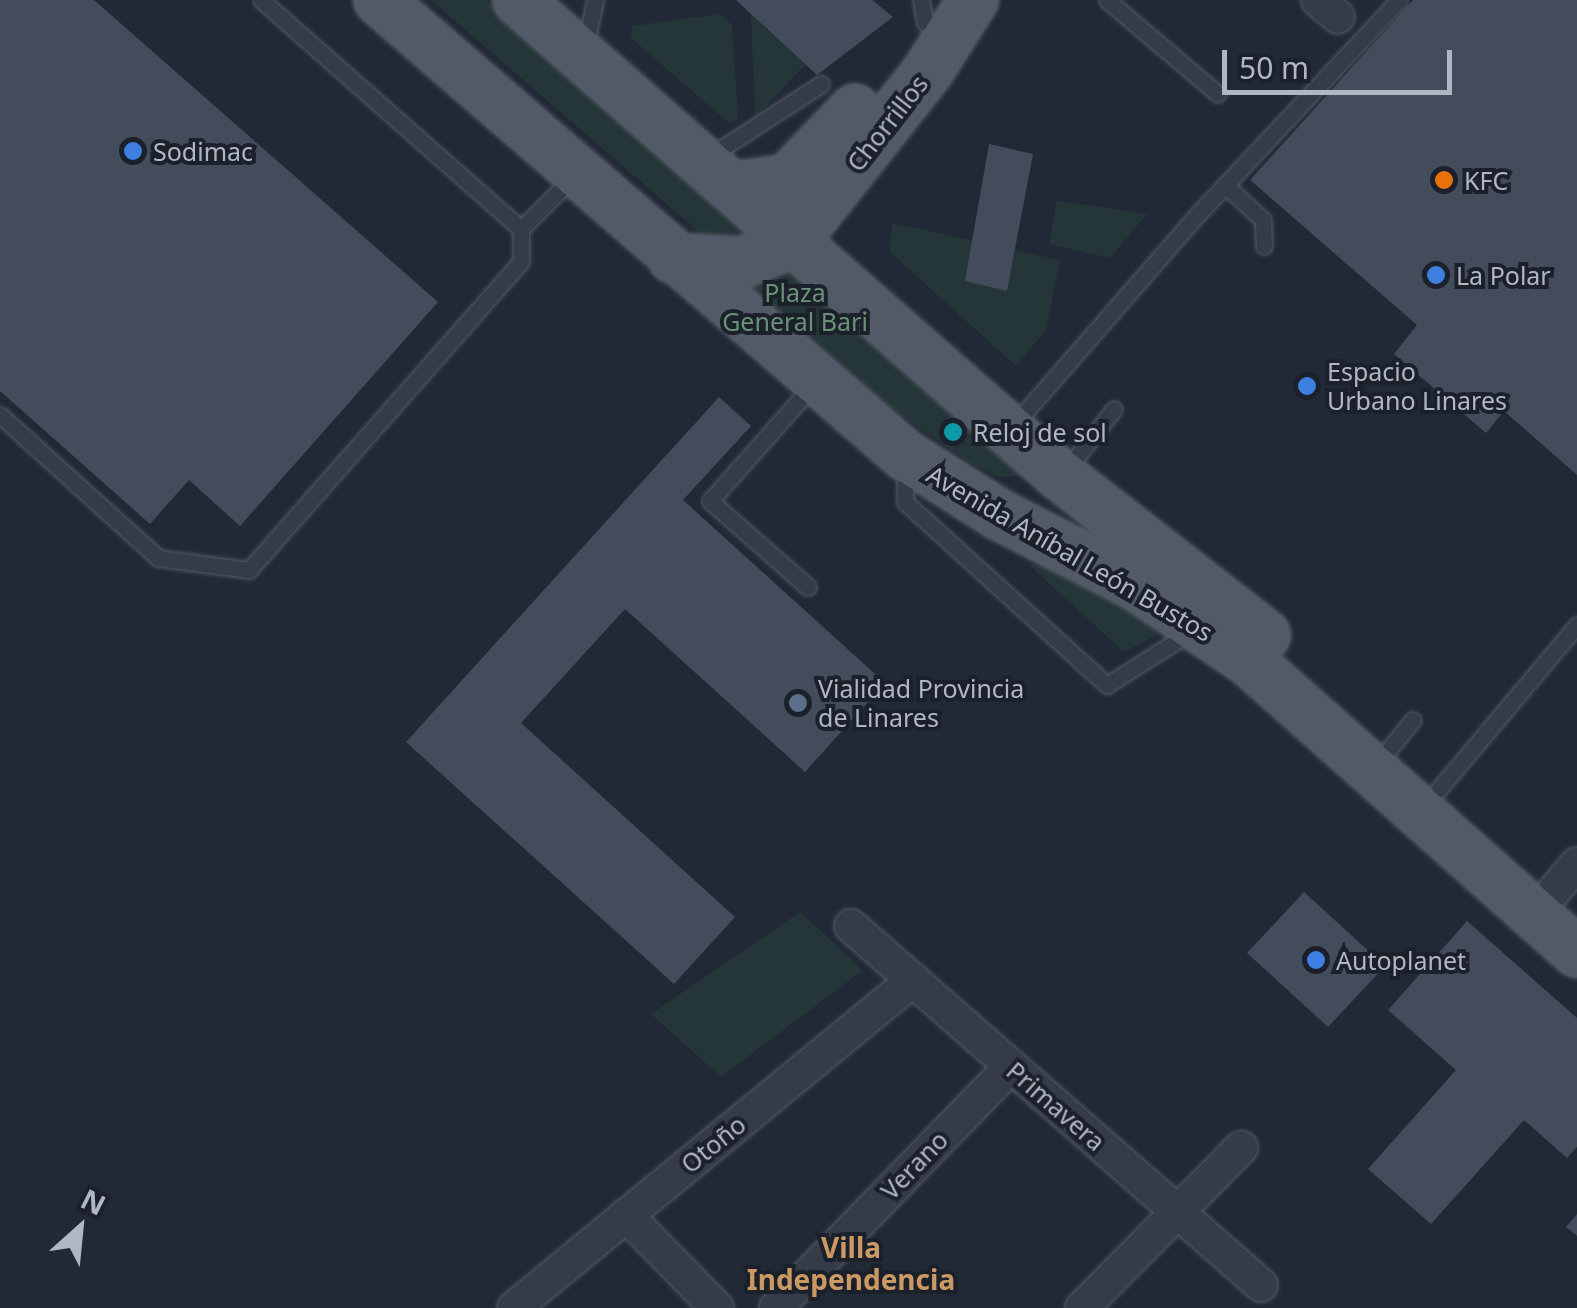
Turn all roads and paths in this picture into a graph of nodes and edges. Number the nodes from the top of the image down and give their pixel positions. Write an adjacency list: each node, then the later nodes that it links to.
1 (261, 0): 15 (lane)
2 (379, 0): 12 (main road, Avenida Aníbal León Bustos)
3 (518, 0): 9 (main road, Avenida Aníbal León Bustos)
4 (596, 0): 9 (lane)
5 (974, 0): 16 (main road, Chorrillos)
6 (1107, 0): 11 (lane)
7 (1399, 0): 14 (lane)
8 (932, 8): 13 (main road, Chorrillos)
9 (590, 62): 13 (main road, Avenida Aníbal León Bustos)
10 (821, 84): 13 (lane)
11 (1218, 94)
12 (577, 173): 15 (lane); 18 (main road, Avenida Aníbal León Bustos)
13 (717, 174): 16 (main road, Avenida Aníbal León Bustos)
14 (1225, 185): 17 (lane); 22 (lane)
15 (521, 229): 21 (lane)
16 (793, 242): 18 (main road); 22 (main road, Avenida Aníbal León Bustos)
17 (1264, 246)
18 (673, 258): 19 (main road, Avenida Aníbal León Bustos)
19 (816, 382): 23 (main road, Avenida Aníbal León Bustos); 26 (lane)
20 (1114, 409): 24 (lane)
21 (0, 415)
22 (1009, 430): 24 (main road, Avenida Aníbal León Bustos)
23 (906, 456): 25 (main road, Avenida Aníbal León Bustos); 28 (lane)
24 (1061, 476): 25 (main road); 29 (main road, Avenida Aníbal León Bustos)
25 (998, 514): 28 (main road, Avenida Aníbal León Bustos)
26 (808, 588)
27 (1577, 625): 29 (lane)
28 (1200, 626): 32 (main road, Avenida Aníbal León Bustos)
29 (1438, 790): 30 (main road, Avenida Aníbal León Bustos)
30 (1569, 888)
31 (851, 926): 33 (street, Primavera)
32 (1577, 952)
33 (913, 980): 34 (street, Primavera); 37 (street, Otoño)
34 (1010, 1066): 36 (street, Primavera); 42 (street, Verano)
35 (1241, 1148): 36 (street)
36 (1177, 1212): 38 (street, Primavera); 39 (street)
37 (626, 1216): 40 (street, Otoño); 41 (street)
38 (1261, 1285)
39 (1095, 1304)
40 (514, 1308)
41 (717, 1308)
42 (776, 1308)

